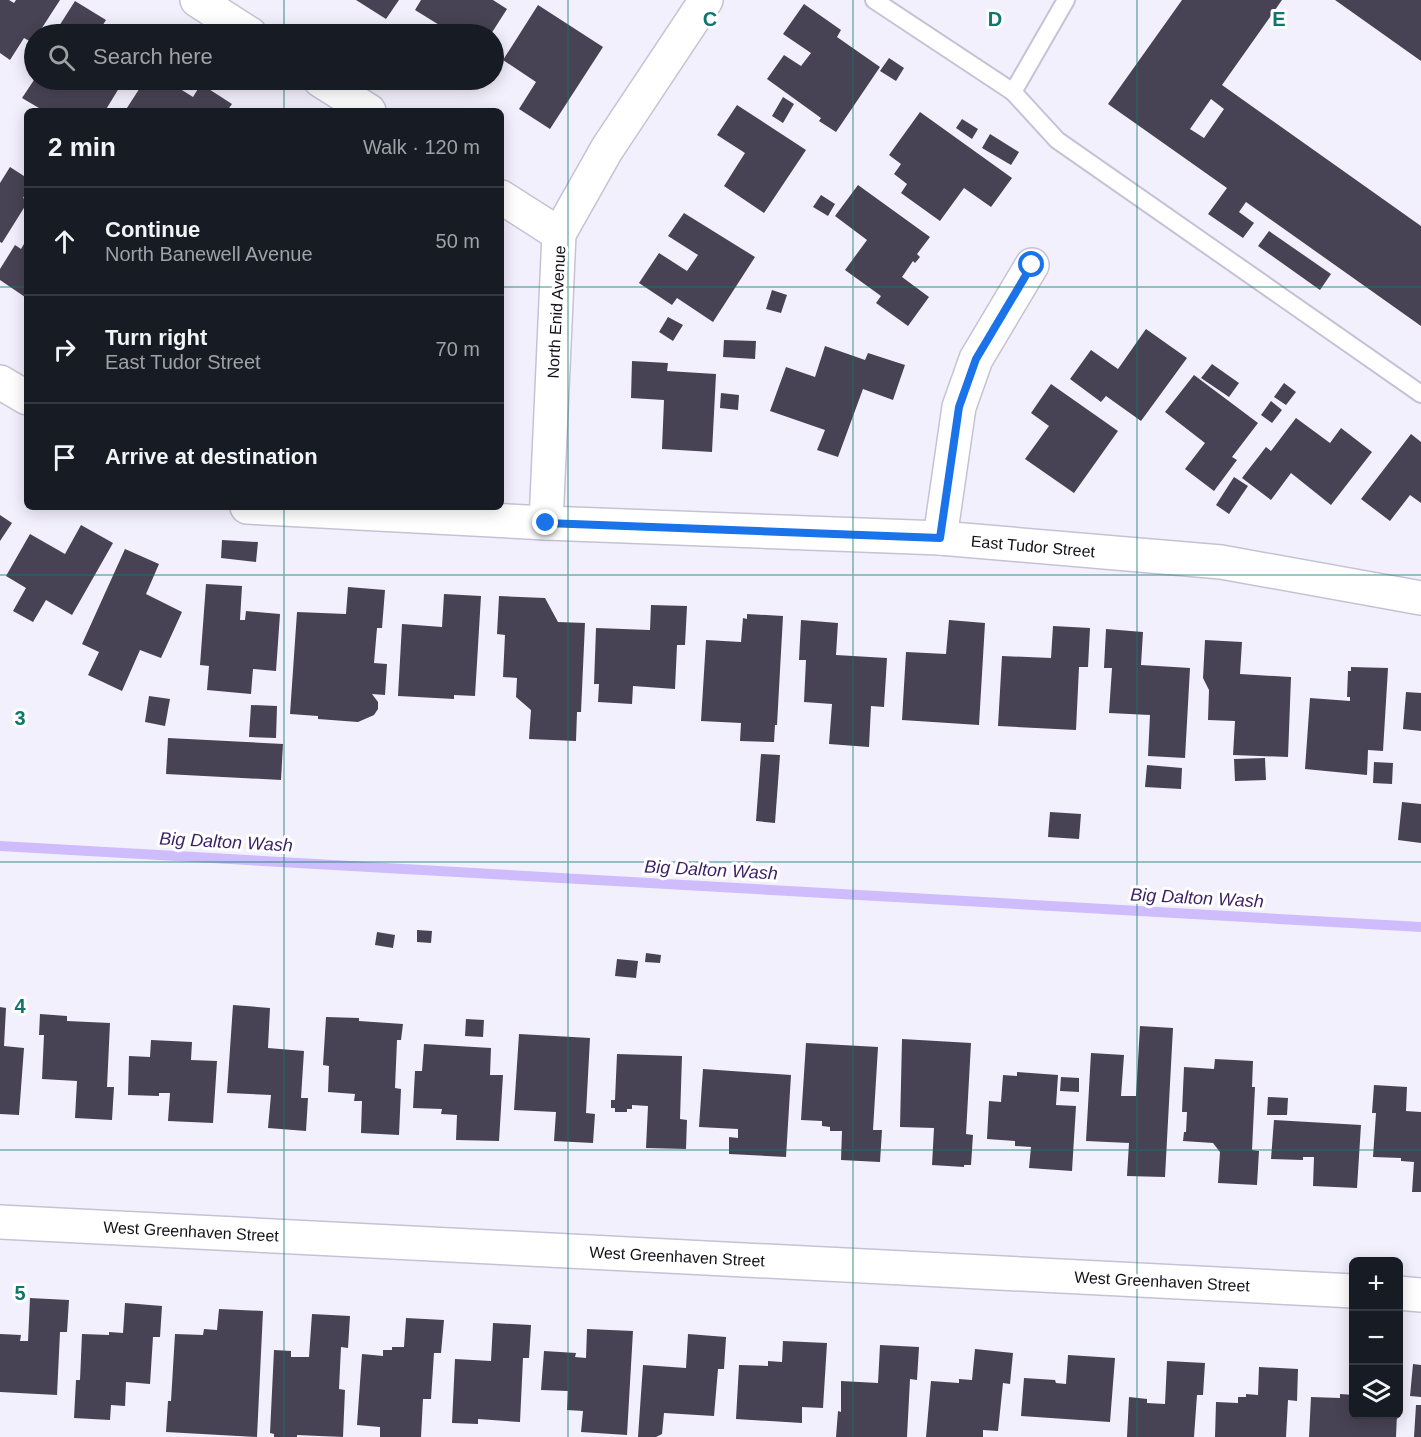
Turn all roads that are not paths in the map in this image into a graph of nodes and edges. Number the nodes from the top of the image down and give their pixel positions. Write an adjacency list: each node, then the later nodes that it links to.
1 (197, 0): 5 (street)
2 (706, 0): 10 (street, North Enid Avenue)
3 (874, 0): 7 (lane)
4 (1066, 0): 7 (lane)
5 (234, 24)
6 (336, 90): 8 (street)
7 (1014, 92): 13 (lane)
8 (364, 108)
9 (504, 198): 10 (street)
10 (559, 234): 16 (street, North Enid Avenue)
11 (1032, 265): 17 (street)
12 (0, 382): 14 (street)
13 (1421, 394)
14 (24, 396)
15 (303, 510): 16 (street, East Tudor Street)
16 (546, 523): 17 (street, East Tudor Street)
17 (940, 538): 18 (street, East Tudor Street)
18 (1421, 598)
19 (0, 1222): 20 (street, West Greenhaven Street)
20 (1349, 1291)
21 (1403, 1293): 22 (street)
22 (1421, 1295)

